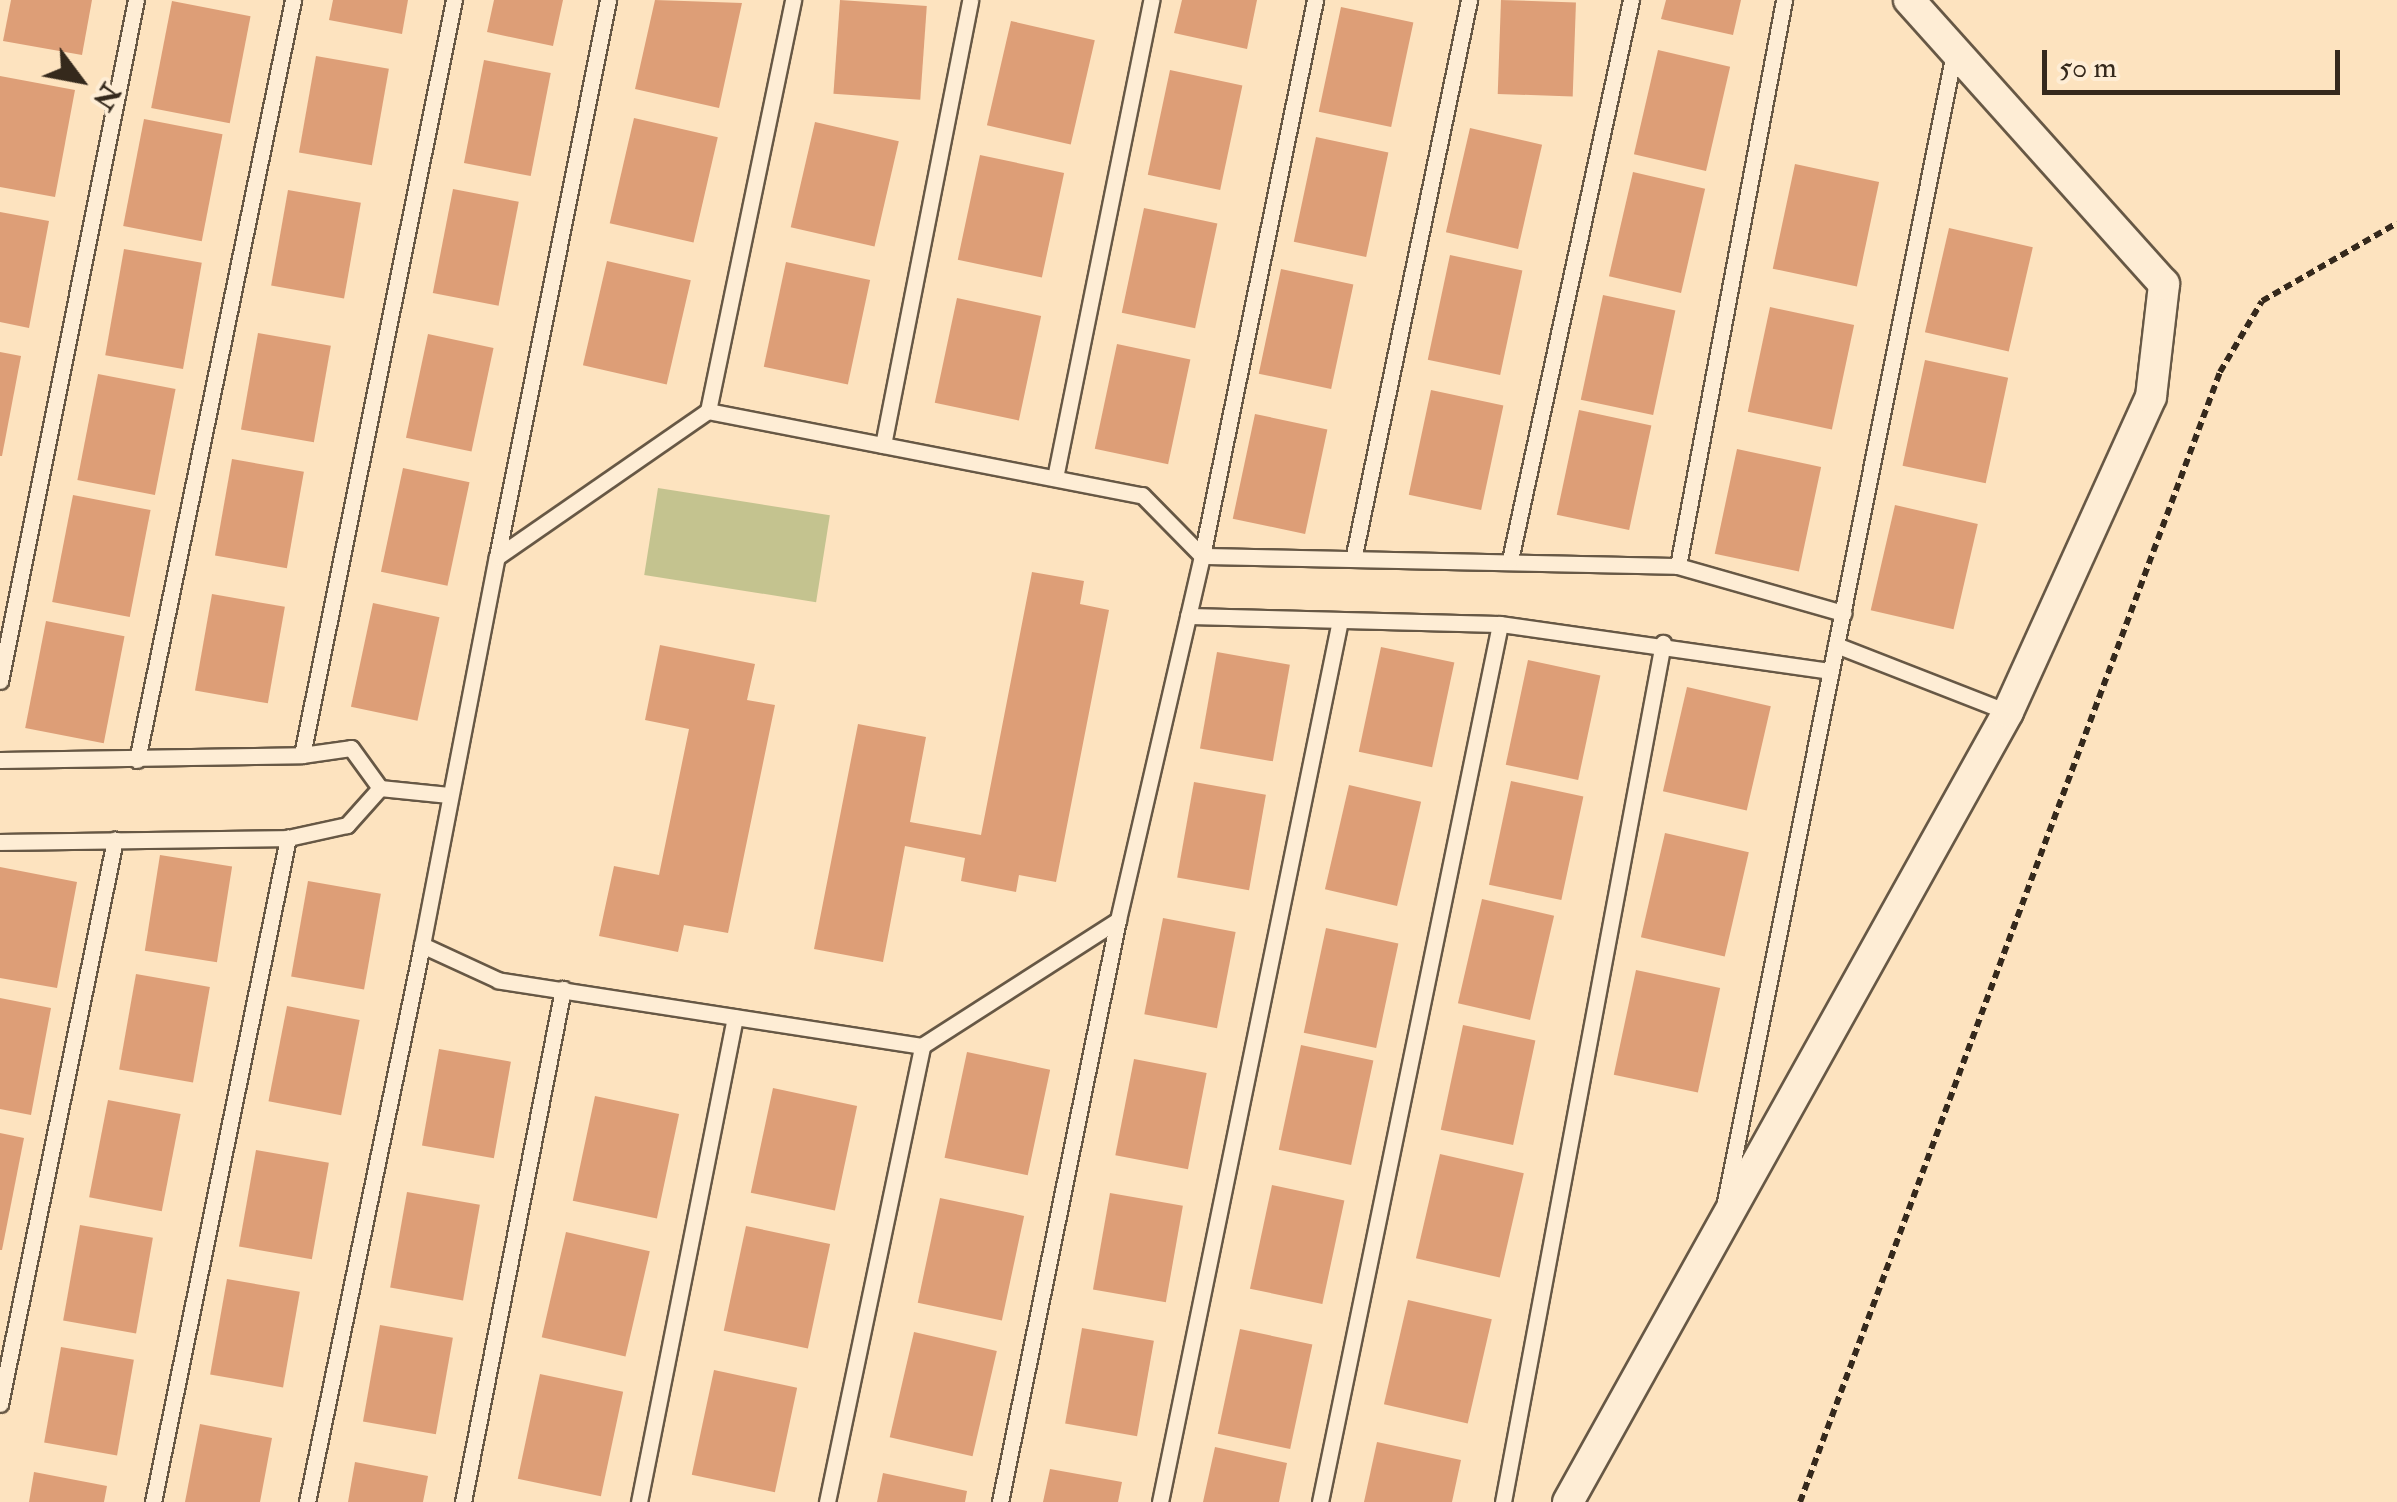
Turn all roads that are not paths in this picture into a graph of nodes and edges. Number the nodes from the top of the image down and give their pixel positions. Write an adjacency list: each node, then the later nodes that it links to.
1 (136, 0): 29 (lane)
2 (292, 0): 33 (lane)
3 (454, 0): 31 (lane)
4 (608, 0): 19 (lane)
5 (794, 0): 14 (lane)
6 (970, 0): 15 (lane)
7 (1151, 0): 16 (lane)
8 (1315, 0): 18 (lane)
9 (1469, 0): 17 (lane)
10 (1631, 0): 20 (lane)
11 (1784, 0): 21 (lane)
12 (1909, 0): 13 (street)
13 (1955, 49): 22 (lane); 30 (street)
14 (708, 411): 15 (lane); 19 (lane)
15 (883, 444): 16 (lane)
16 (1055, 478): 18 (lane)
17 (1354, 555): 18 (lane); 20 (lane)
18 (1202, 556): 23 (lane)
19 (497, 557): 35 (lane)
20 (1510, 560): 21 (lane)
21 (1678, 566): 22 (lane)
22 (1842, 613): 27 (lane)
23 (1188, 616): 25 (lane); 39 (lane)
24 (1500, 624): 25 (lane); 26 (lane); 53 (lane)
25 (1339, 625): 52 (lane)
26 (1664, 643): 28 (lane); 54 (lane)
27 (1836, 645): 28 (lane); 30 (lane)
28 (1831, 671): 44 (lane)
29 (0, 681)
30 (2008, 712): 44 (street)
31 (302, 755): 33 (lane); 34 (lane)
32 (0, 760): 33 (lane)
33 (138, 760)
34 (380, 788): 35 (lane); 36 (lane)
35 (449, 794): 40 (lane)
36 (288, 838): 37 (lane); 46 (lane)
37 (115, 840): 38 (lane); 45 (lane)
38 (0, 842)
39 (1118, 920): 43 (lane); 51 (lane)
40 (422, 945): 41 (lane); 47 (lane)
41 (563, 990): 42 (lane); 48 (lane)
42 (735, 1016): 43 (lane); 49 (lane)
43 (922, 1046): 50 (lane)
44 (1720, 1229): 55 (street)
45 (0, 1404)
46 (153, 1502)
47 (307, 1502)
48 (462, 1502)
49 (638, 1502)
50 (827, 1502)
51 (1000, 1502)
52 (1160, 1502)
53 (1320, 1502)
54 (1503, 1502)
55 (1568, 1502)

